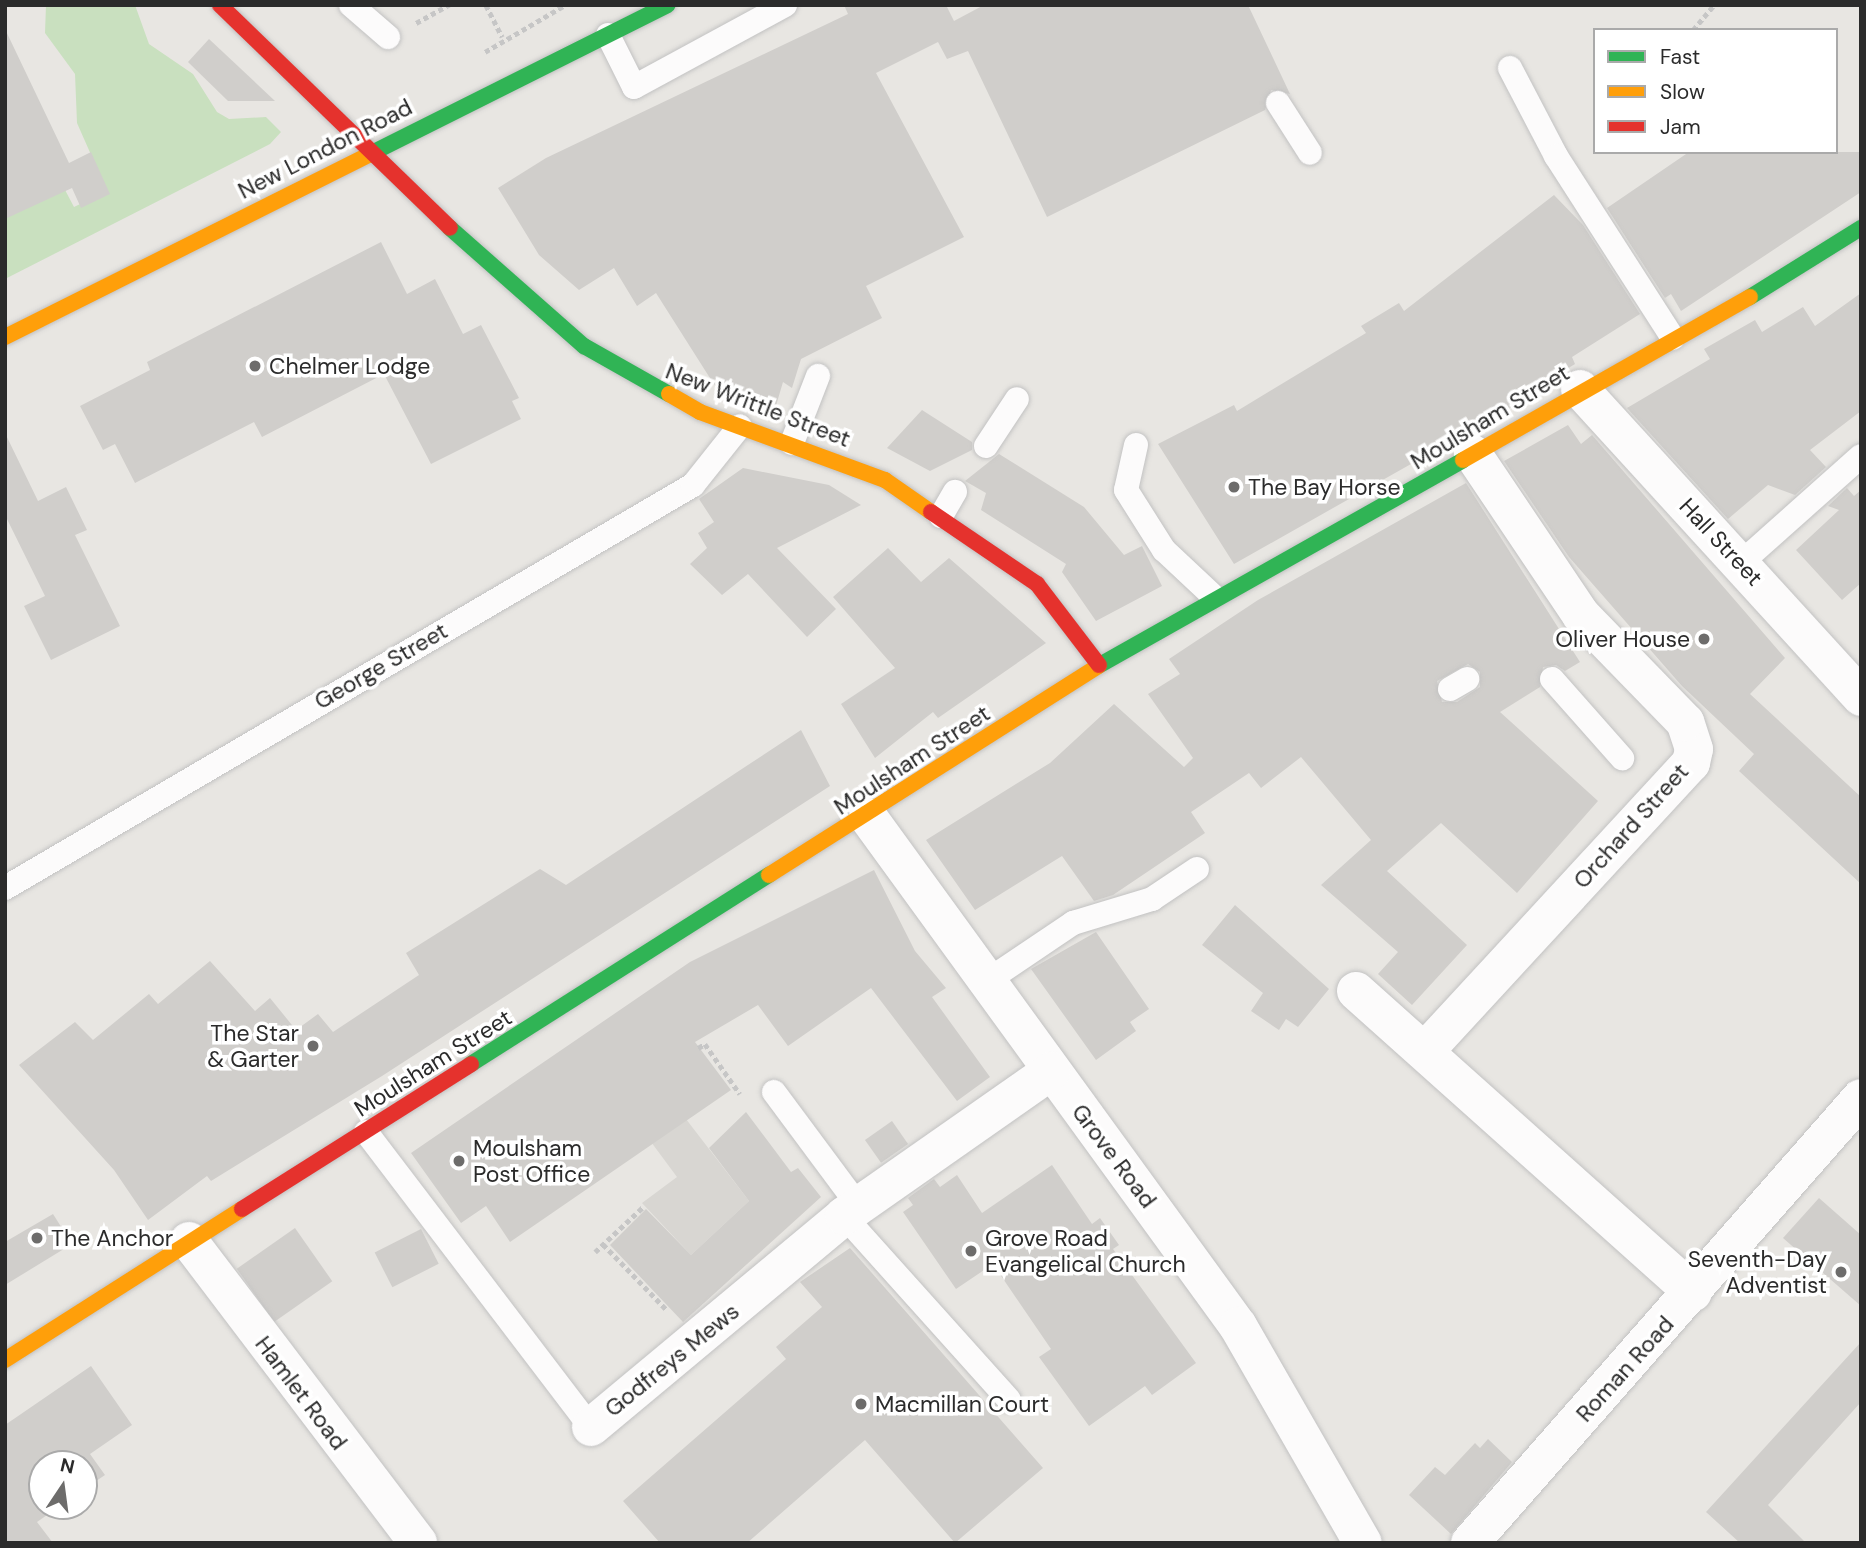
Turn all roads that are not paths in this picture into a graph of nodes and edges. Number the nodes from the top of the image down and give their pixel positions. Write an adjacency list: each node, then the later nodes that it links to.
1 (220, 5): 9 (street, New Writtle Street)
2 (351, 5): 6 (lane)
3 (667, 5): 5 (street, New London Road)
4 (785, 5): 5 (lane)
5 (608, 35): 9 (street, New London Road)
6 (387, 37)
7 (1510, 68): 13 (lane)
8 (1278, 103): 10 (lane)
9 (373, 150): 12 (street, New London Road); 17 (street, New Writtle Street)
10 (1310, 153)
11 (1861, 228): 13 (street, Moulsham Street)
12 (5, 337)
13 (1674, 338): 15 (street, Moulsham Street)
14 (818, 376): 18 (lane)
15 (1580, 389): 21 (street, Moulsham Street); 25 (street, Hall Street)
16 (1017, 399): 20 (lane)
17 (740, 426): 18 (street, New Writtle Street); 33 (lane, George Street)
18 (792, 443): 24 (street, New Writtle Street)
19 (1136, 445): 26 (lane)
20 (986, 446)
21 (1473, 454): 26 (street, Moulsham Street); 36 (street, Orchard Street)
22 (1861, 456): 25 (lane)
23 (956, 492): 24 (lane)
24 (941, 516): 27 (street, New Writtle Street)
25 (1742, 562): 29 (street, Hall Street)
26 (1213, 596): 27 (street, Moulsham Street)
27 (1099, 665): 31 (street, Moulsham Street)
28 (1552, 679): 30 (lane)
29 (1861, 697)
30 (1622, 758)
31 (868, 817): 34 (street, Grove Road); 40 (street, Moulsham Street)
32 (1197, 869): 34 (lane)
33 (5, 888)
34 (987, 982): 37 (street, Grove Road)
35 (1356, 991): 36 (street)
36 (1425, 1051): 43 (street)
37 (1051, 1072): 41 (street, Godfreys Mews); 48 (street, Grove Road)
38 (774, 1092): 41 (lane)
39 (1861, 1098): 43 (street, Roman Road)
40 (366, 1132): 42 (street, Moulsham Street); 46 (lane, Godfreys Mews)
41 (851, 1210): 45 (lane); 46 (street, Godfreys Mews)
42 (189, 1241): 44 (street, Moulsham Street); 47 (street, Hamlet Road)
43 (1693, 1292): 49 (street, Roman Road)
44 (5, 1360)
45 (1009, 1400)
46 (583, 1416)
47 (418, 1543)
48 (1363, 1543)
49 (1470, 1543)

